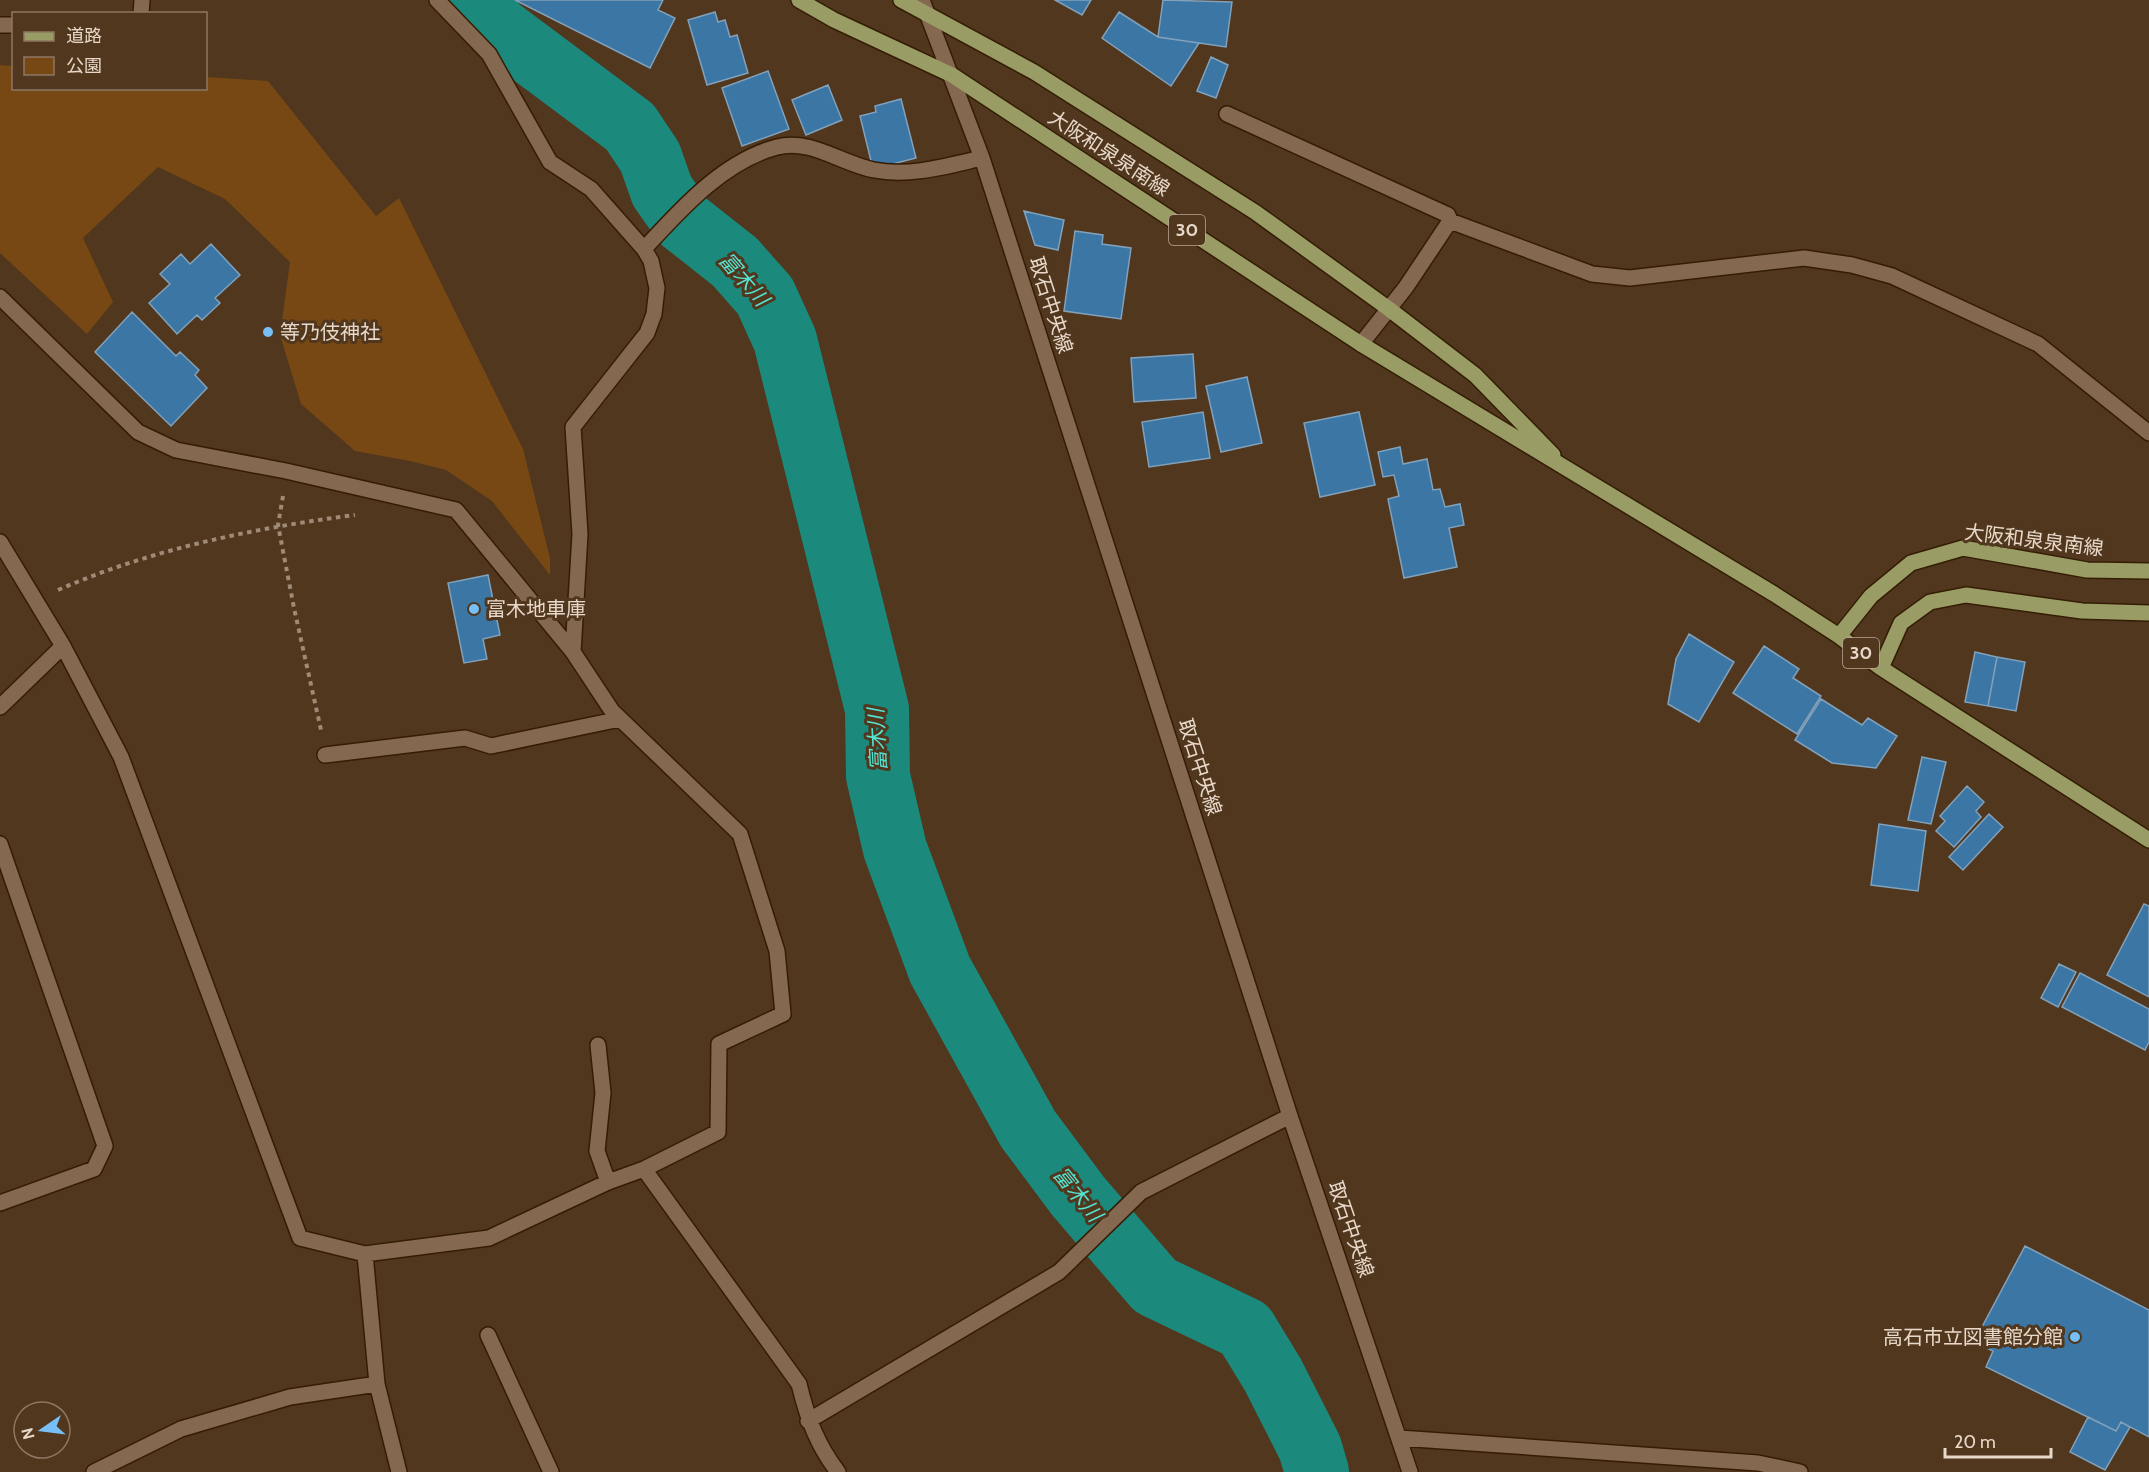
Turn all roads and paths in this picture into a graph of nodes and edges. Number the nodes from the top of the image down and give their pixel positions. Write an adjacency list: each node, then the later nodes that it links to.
1 (437, 0): 9 (street)
2 (799, 0): 5 (main road, 大阪和泉泉南線 / 30)
3 (901, 0): 4 (main road, 大阪和泉泉南線 / 30)
4 (925, 7): 5 (street, 取石中央線); 11 (main road, 大阪和泉泉南線 / 30)
5 (952, 75): 7 (street, 取石中央線); 12 (main road, 大阪和泉泉南線 / 30)
6 (1227, 114): 8 (street)
7 (982, 158): 9 (street); 32 (street, 取石中央線)
8 (1450, 220): 11 (street); 13 (street)
9 (644, 249): 24 (street)
10 (0, 297): 14 (street)
11 (1389, 309): 12 (street); 15 (main road, 大阪和泉泉南線 / 30)
12 (1361, 344): 15 (main road, 大阪和泉泉南線 / 30)
13 (2149, 433)
14 (286, 471): 17 (path); 24 (street)
15 (1569, 472): 22 (main road, 大阪和泉泉南線 / 30)
16 (357, 514): 17 (path)
17 (278, 525): 20 (path); 28 (path)
18 (0, 542): 20 (street)
19 (2149, 571): 22 (main road, 大阪和泉泉南線 / 30)
20 (35, 600): 23 (street)
21 (2149, 613): 25 (main road, 30)
22 (1839, 636): 25 (main road, 大阪和泉泉南線 / 30)
23 (63, 646): 26 (street); 36 (street)
24 (573, 652): 27 (street)
25 (1881, 668): 29 (main road, 大阪和泉泉南線 / 30)
26 (0, 707)
27 (620, 719): 28 (street); 33 (street)
28 (325, 755)
29 (2149, 840)
30 (0, 844): 35 (street)
31 (598, 1045): 34 (street)
32 (1290, 1116): 39 (street); 40 (street, 取石中央線)
33 (644, 1169): 34 (street); 39 (street)
34 (608, 1182): 36 (street)
35 (0, 1203)
36 (365, 1254): 38 (street)
37 (488, 1335): 43 (street)
38 (377, 1383): 41 (street); 42 (street)
39 (808, 1421): 44 (street)
40 (1399, 1438): 45 (street, 取石中央線); 46 (street)
41 (94, 1472)
42 (399, 1472)
43 (551, 1472)
44 (838, 1472)
45 (1410, 1472)
46 (1800, 1472)

